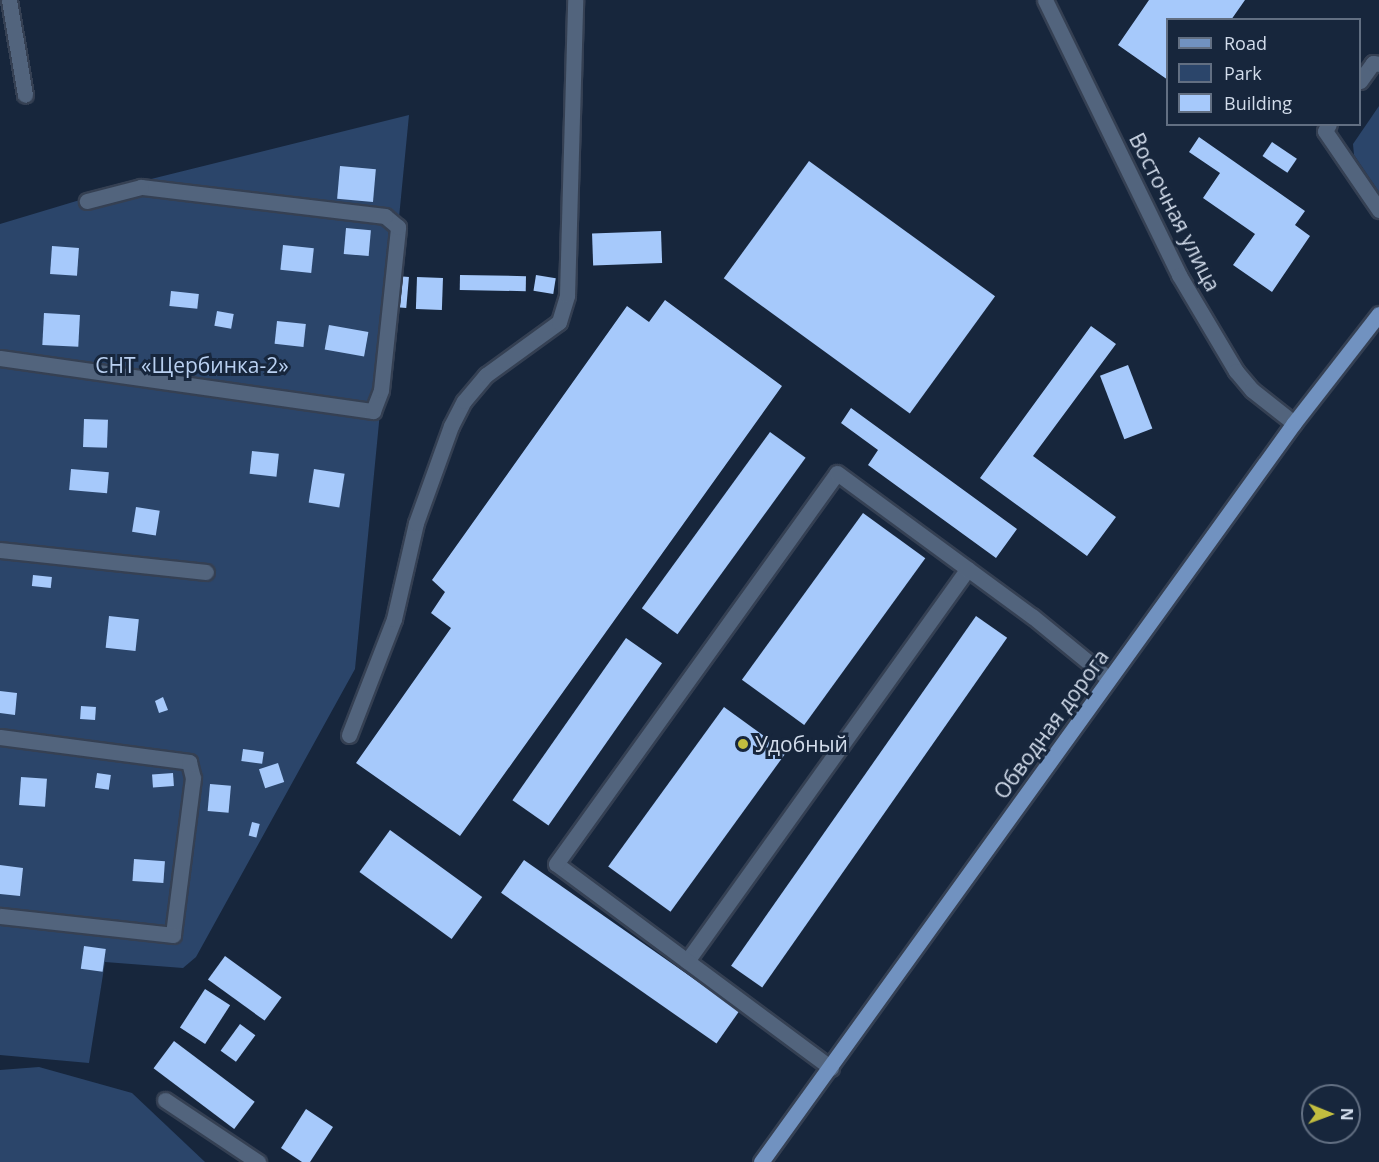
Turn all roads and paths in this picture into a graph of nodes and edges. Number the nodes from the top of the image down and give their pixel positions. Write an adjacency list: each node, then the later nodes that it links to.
1 (9, 0): 6 (street)
2 (575, 0): 17 (street)
3 (1045, 0): 12 (street, Восточная улица)
4 (1379, 64): 5 (street)
5 (1361, 78)
6 (25, 95)
7 (1328, 126): 9 (street)
8 (87, 201): 11 (street)
9 (1379, 210)
10 (1379, 314): 12 (main road, Обводная дорога)
11 (0, 358)
12 (1294, 423): 16 (main road, Обводная дорога)
13 (0, 550): 15 (street)
14 (968, 569): 16 (street); 20 (street); 20 (street)
15 (206, 572)
16 (1109, 679): 21 (main road, Обводная дорога)
17 (349, 735)
18 (0, 737): 19 (street)
19 (0, 916)
20 (687, 961): 21 (street)
21 (831, 1068): 24 (main road, Обводная дорога)
22 (165, 1100): 23 (street)
23 (258, 1162)
24 (761, 1162)

